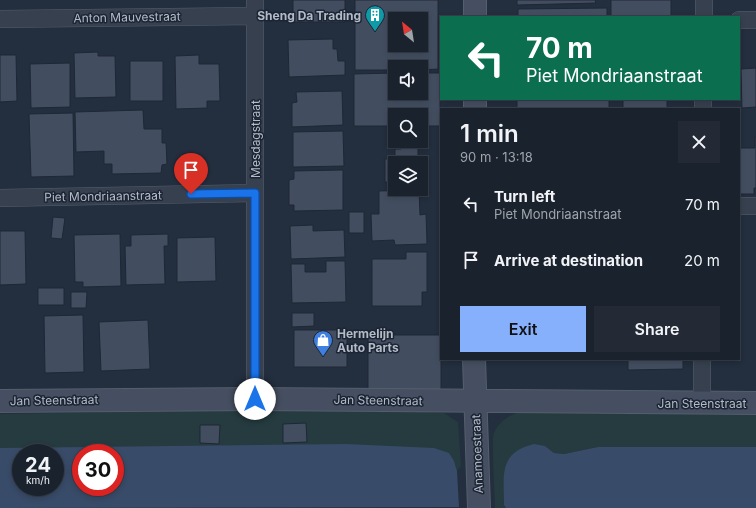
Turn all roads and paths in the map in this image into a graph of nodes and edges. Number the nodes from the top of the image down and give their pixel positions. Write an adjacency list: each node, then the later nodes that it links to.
1 (475, 0): 4 (street)
2 (704, 0): 5 (street)
3 (255, 8): 6 (street, Anton Mauvestraat); 9 (street, Mesdagstraat)
4 (475, 16)
5 (704, 16)
6 (0, 19)
7 (740, 20): 8 (street)
8 (756, 20)
9 (255, 193): 10 (street, Piet Mondriaanstraat); 15 (street, Mesdagstraat)
10 (0, 198)
11 (740, 206): 12 (street)
12 (756, 206)
13 (474, 360): 17 (street, Anamoestraat)
14 (702, 360): 18 (street)
15 (255, 399): 16 (street, Jan Steenstraat); 17 (street, Jan Steenstraat)
16 (0, 401)
17 (474, 401): 18 (street, Jan Steenstraat); 20 (street, Anamoestraat)
18 (702, 403): 19 (street, Jan Steenstraat)
19 (756, 403)
20 (479, 508)

